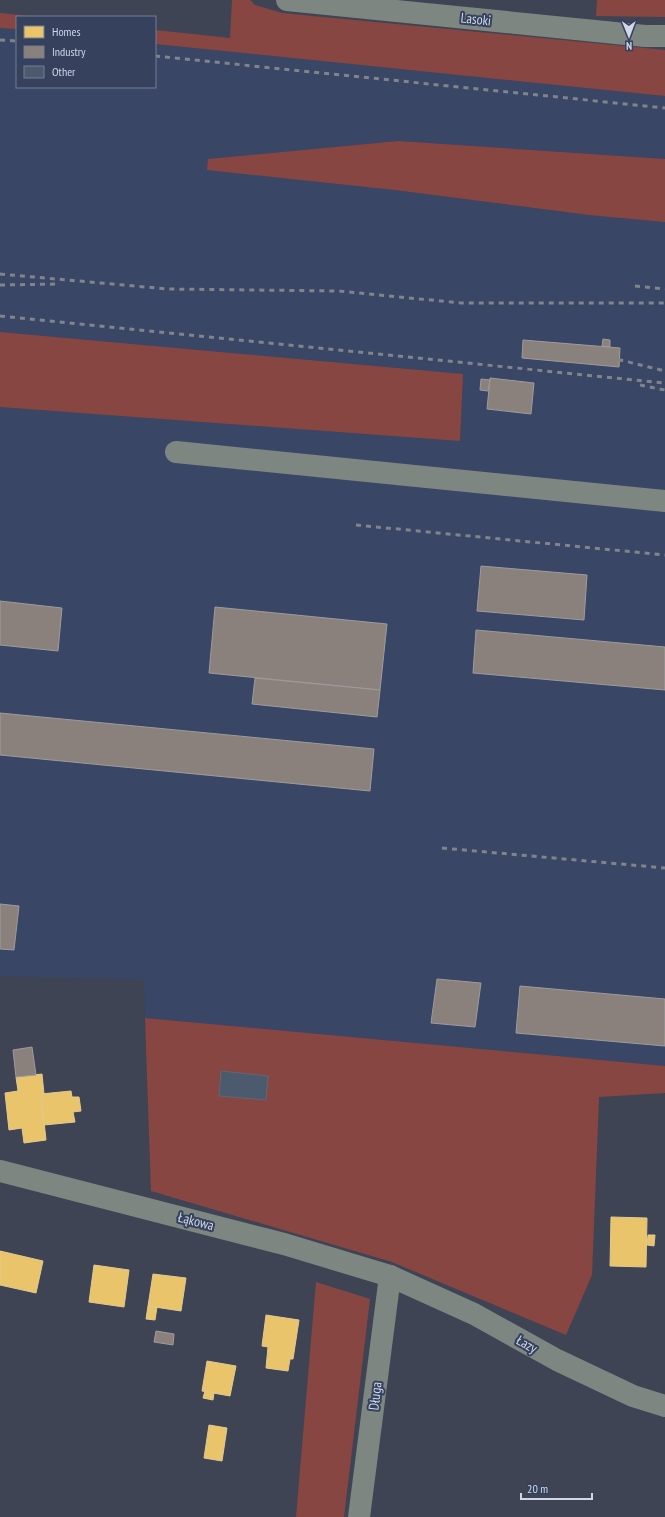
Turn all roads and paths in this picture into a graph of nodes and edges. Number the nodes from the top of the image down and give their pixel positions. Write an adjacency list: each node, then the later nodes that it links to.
1 (287, 0): 2 (street, Lasoki)
2 (665, 36)
3 (176, 452): 4 (street)
4 (665, 501)
5 (0, 1171): 6 (street, Łąkowa)
6 (390, 1276): 7 (street, Łazy); 8 (street, Długa)
7 (665, 1406)
8 (359, 1517)

